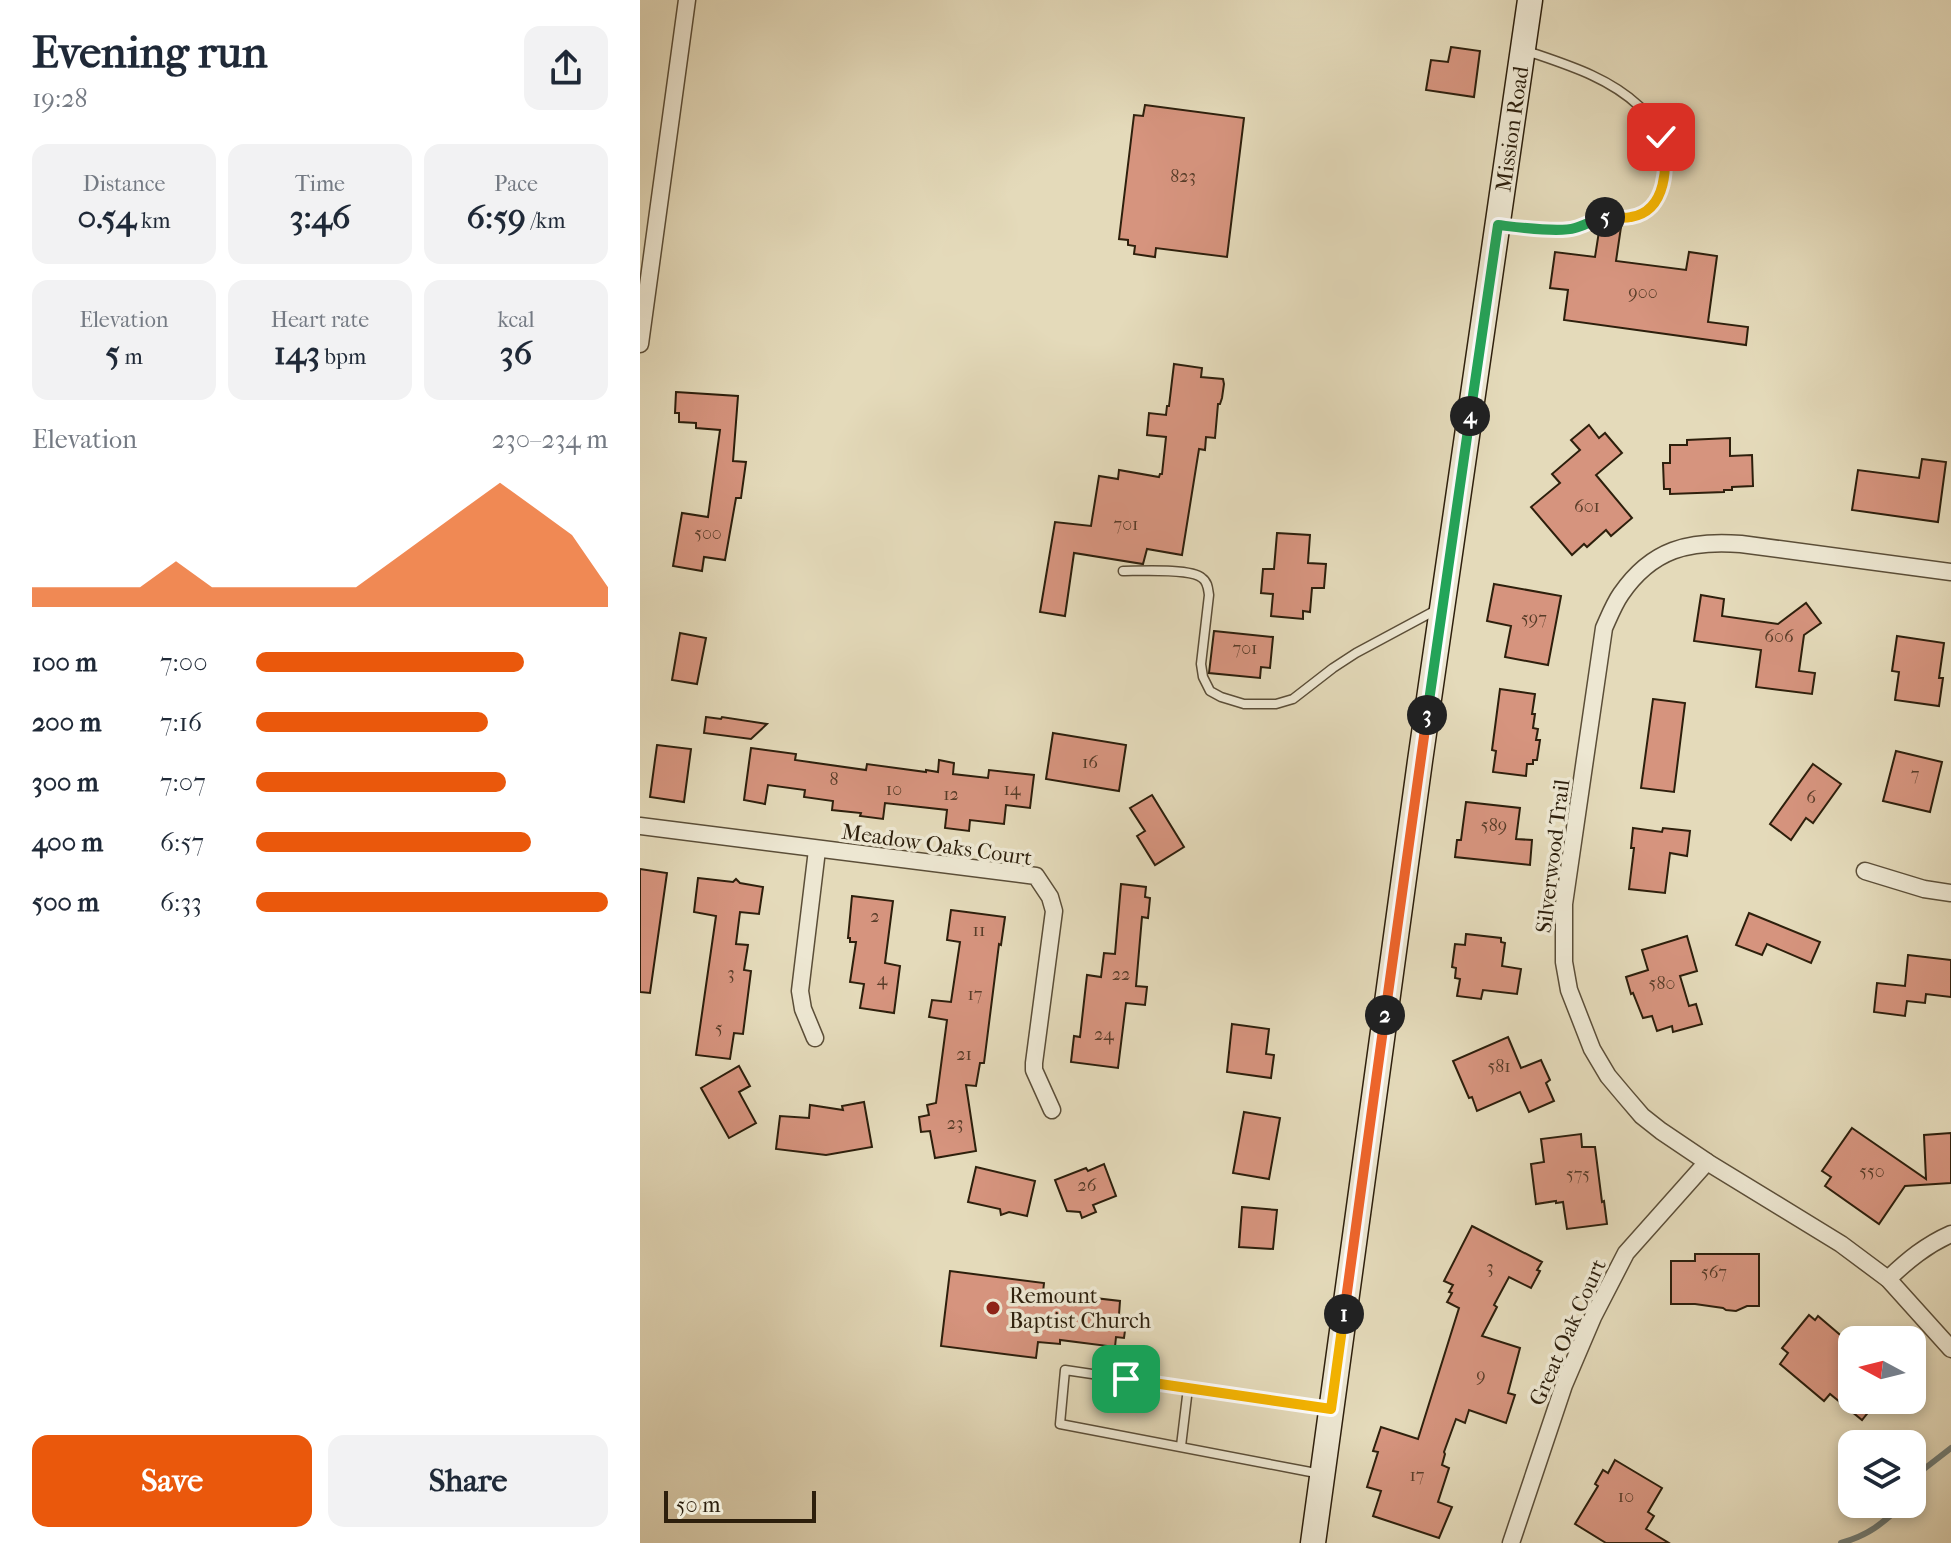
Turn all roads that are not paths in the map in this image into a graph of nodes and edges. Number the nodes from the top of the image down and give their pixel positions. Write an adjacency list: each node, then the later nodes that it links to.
1 (687, 0): 5 (street)
2 (1530, 0): 3 (street, Mission Road)
3 (1523, 50): 4 (street, Mission Road); 4 (lane)
4 (1498, 225): 8 (street, Mission Road)
5 (640, 344)
6 (1123, 571): 8 (lane)
7 (1951, 572): 15 (street, Silverwood Trail)
8 (1442, 607): 20 (street, Mission Road)
9 (640, 826): 10 (street, Meadow Oaks Court)
10 (817, 850): 13 (street); 14 (street, Meadow Oaks Court)
11 (1865, 871): 12 (street)
12 (1951, 893)
13 (815, 1038)
14 (1052, 1110)
15 (1707, 1162): 17 (street, Silverwood Trail); 24 (street, Great Oak Court)
16 (1951, 1234): 17 (street)
17 (1888, 1279): 18 (street, Silverwood Trail)
18 (1951, 1349)
19 (1188, 1388): 20 (lane); 21 (lane); 21 (lane)
20 (1331, 1409): 22 (street, Mission Road)
21 (1181, 1446): 22 (lane)
22 (1322, 1474): 23 (street, Mission Road)
23 (1313, 1543)
24 (1511, 1543)

